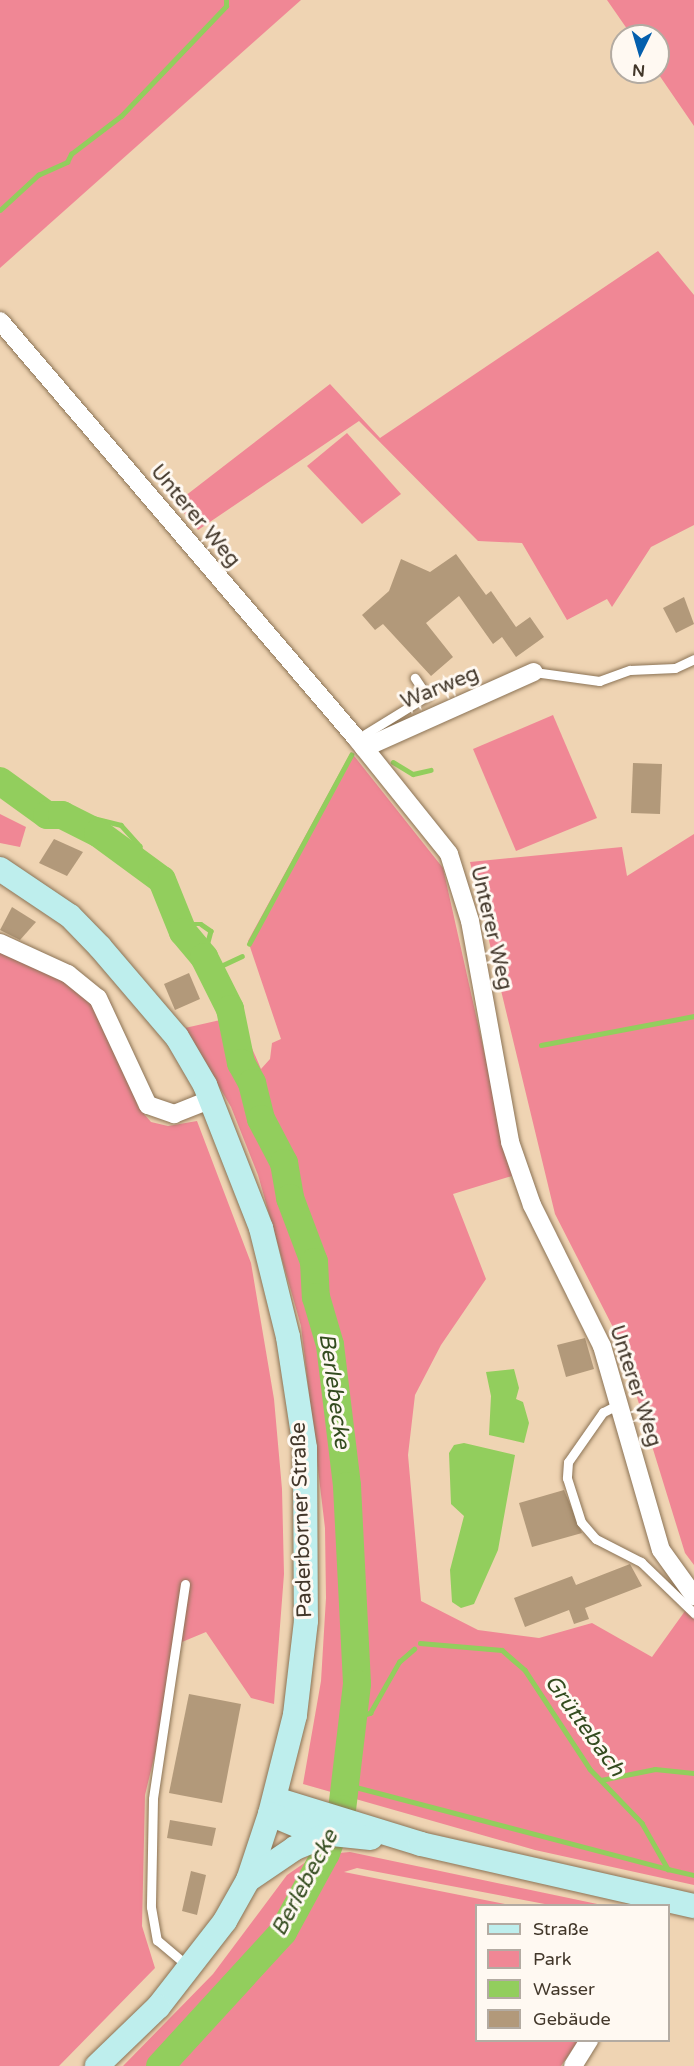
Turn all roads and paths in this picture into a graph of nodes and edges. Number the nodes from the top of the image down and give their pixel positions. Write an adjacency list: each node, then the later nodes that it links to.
1 (0, 321): 5 (street, Unterer Weg)
2 (694, 659): 3 (lane)
3 (534, 672): 5 (street, Warweg)
4 (415, 678): 5 (lane)
5 (360, 744): 9 (street, Unterer Weg)
6 (0, 869): 8 (main road, Paderborner Straße)
7 (0, 943): 8 (street)
8 (212, 1099): 13 (main road, Paderborner Straße)
9 (619, 1404): 11 (street, Unterer Weg); 12 (lane)
10 (185, 1584): 18 (lane)
11 (694, 1596)
12 (694, 1613)
13 (272, 1806): 14 (main road); 15 (main road, Paderborner Straße)
14 (318, 1829): 15 (main road); 16 (main road)
15 (248, 1880): 18 (main road, Paderborner Straße)
16 (643, 1900): 17 (main road)
17 (694, 1906)
18 (191, 1969): 20 (main road, Paderborner Straße)
19 (588, 2042): 21 (street)
20 (97, 2066)
21 (573, 2066)

